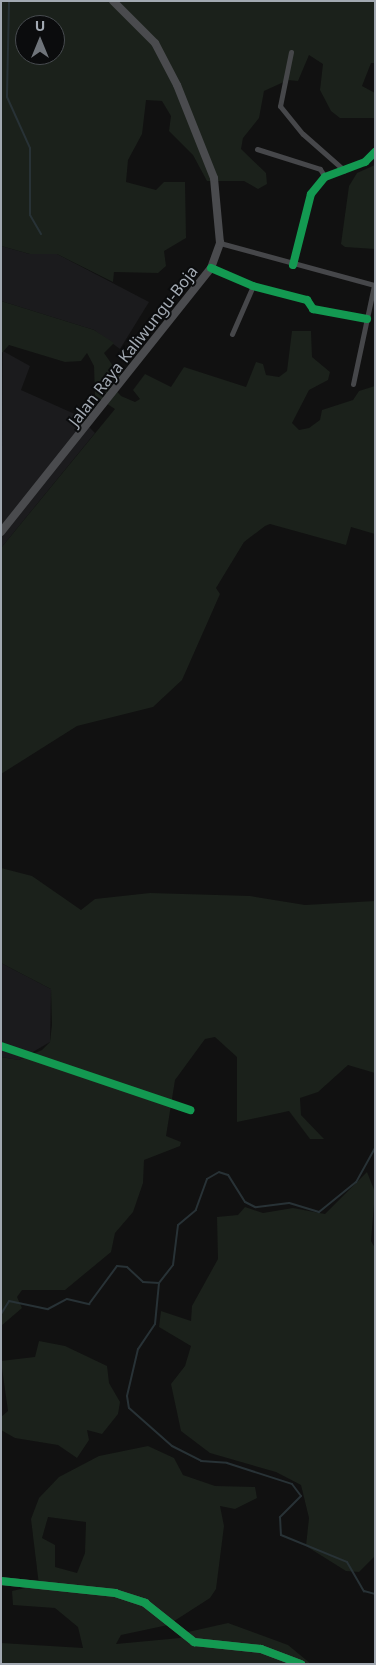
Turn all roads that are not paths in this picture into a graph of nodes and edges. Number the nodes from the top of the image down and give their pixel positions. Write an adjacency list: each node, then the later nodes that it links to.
1 (113, 1): 7 (main road, Jalan Raya Kaliwungu-Boja)
2 (290, 52): 5 (street)
3 (257, 149): 6 (street)
4 (375, 152): 5 (street)
5 (344, 170): 6 (street)
6 (325, 177): 8 (street)
7 (220, 243): 8 (street); 9 (main road, Jalan Raya Kaliwungu-Boja)
8 (293, 266): 10 (street)
9 (211, 268): 11 (street); 15 (main road, Jalan Raya Kaliwungu-Boja)
10 (374, 285): 12 (street)
11 (253, 286): 12 (street); 13 (street)
12 (367, 318): 14 (street)
13 (232, 334)
14 (353, 384)
15 (1, 532)
16 (1, 1046): 17 (street)
17 (190, 1110)
18 (1, 1581): 19 (main road)
19 (301, 1664)

